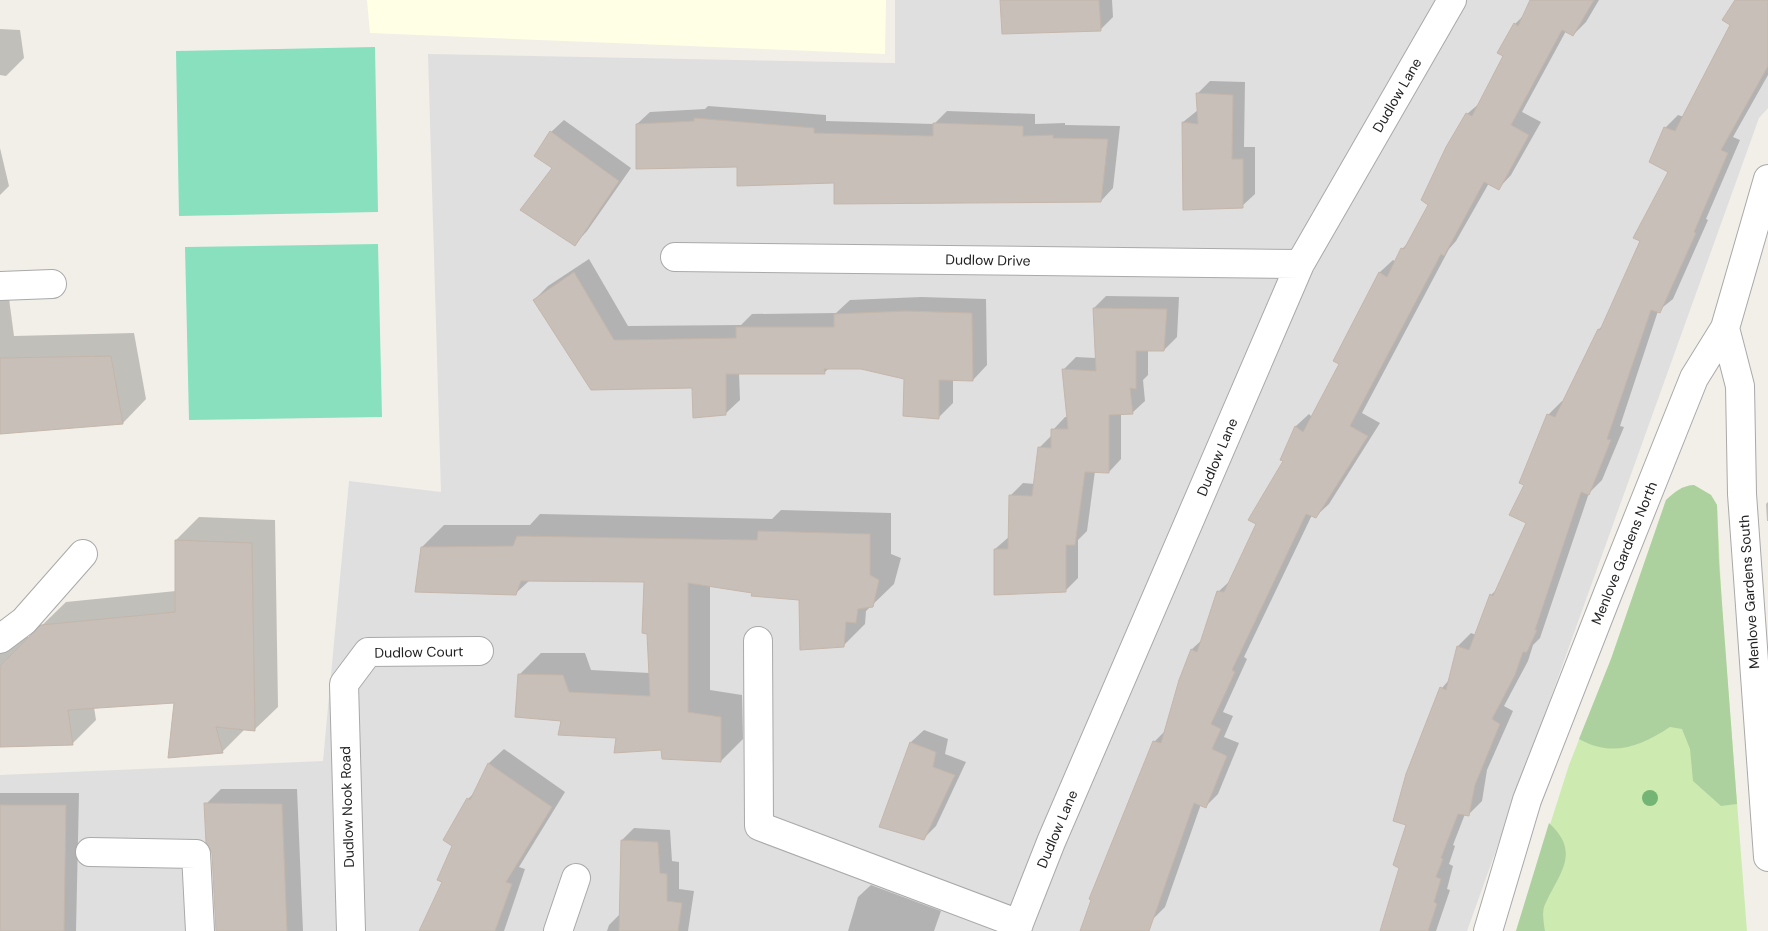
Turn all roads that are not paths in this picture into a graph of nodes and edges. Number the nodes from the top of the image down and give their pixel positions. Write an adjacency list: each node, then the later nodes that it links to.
1 (1452, 0): 4 (street, Dudlow Lane)
2 (1768, 179): 7 (street, Menlove Gardens North)
3 (675, 257): 4 (street, Dudlow Drive)
4 (1300, 264): 16 (street, Dudlow Lane)
5 (52, 284): 6 (street)
6 (0, 286)
7 (1725, 328): 14 (street, Menlove Gardens South); 20 (street, Menlove Gardens North)
8 (83, 554): 9 (street)
9 (0, 638)
10 (758, 641): 16 (street)
11 (479, 651): 12 (street, Dudlow Court)
12 (344, 684): 18 (street, Dudlow Nook Road)
13 (90, 852): 17 (street)
14 (1768, 857)
15 (576, 878): 19 (street)
16 (1018, 928)
17 (200, 931)
18 (351, 931)
19 (558, 931)
20 (1488, 931)

